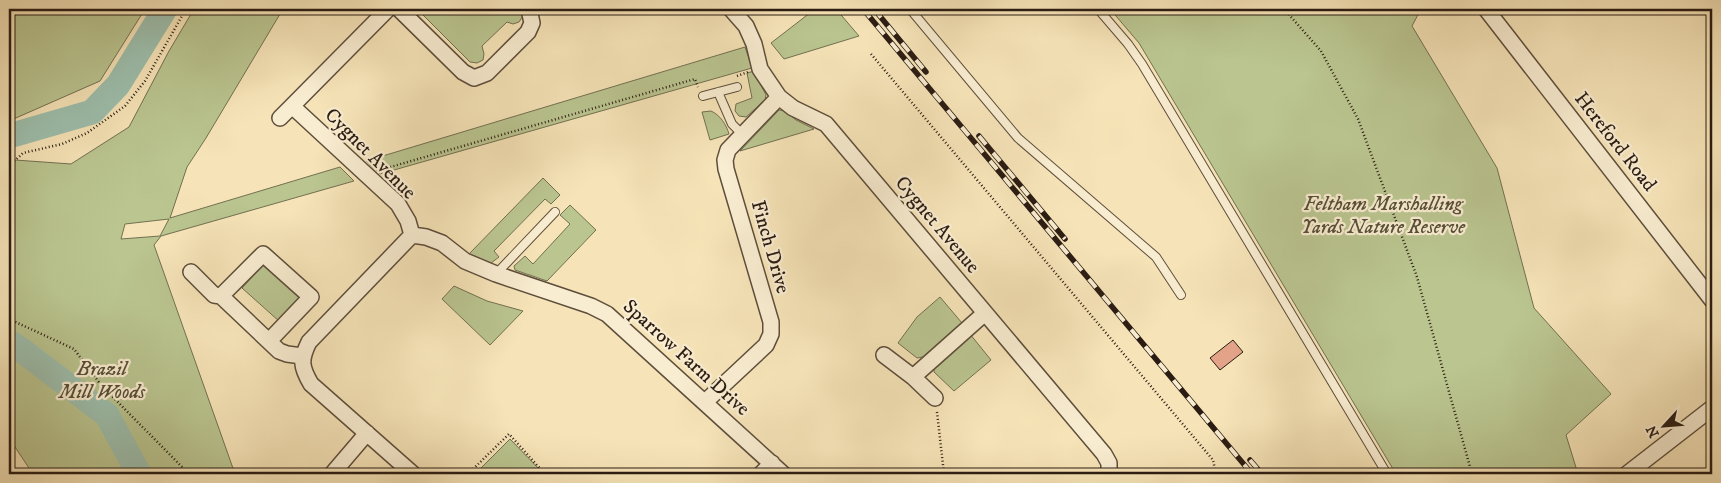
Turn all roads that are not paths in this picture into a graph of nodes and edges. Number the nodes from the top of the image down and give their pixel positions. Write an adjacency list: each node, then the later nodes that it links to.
1 (388, 9): 12 (street, Cygnet Avenue)
2 (399, 9): 3 (street)
3 (529, 9)
4 (731, 9): 11 (street, Cygnet Avenue)
5 (910, 9): 19 (lane)
6 (1098, 9): 37 (lane)
7 (1486, 9): 21 (street, Hereford Road)
8 (737, 87): 9 (lane)
9 (718, 92): 10 (lane); 14 (lane)
10 (703, 96)
11 (780, 97): 14 (street, Finch Drive); 22 (street, Cygnet Avenue)
12 (292, 106): 13 (street, Cygnet Avenue); 16 (street, Cygnet Avenue)
13 (280, 118)
14 (743, 135): 28 (street, Finch Drive)
15 (555, 212): 18 (lane)
16 (412, 235): 18 (street, Sparrow Farm Drive); 24 (street)
17 (191, 272): 20 (street)
18 (496, 274): 28 (street, Sparrow Farm Drive)
19 (1181, 295)
20 (221, 296): 23 (street); 23 (street)
21 (1712, 300)
22 (985, 313): 26 (street); 36 (street, Cygnet Avenue)
23 (269, 341): 24 (street)
24 (302, 356): 30 (street)
25 (884, 356): 26 (street)
26 (914, 377): 27 (street)
27 (935, 398)
28 (705, 402): 31 (street, Sparrow Farm Drive)
29 (1712, 408): 38 (street)
30 (367, 433): 32 (street); 33 (street)
31 (772, 463): 34 (street); 35 (street, Sparrow Farm Drive)
32 (332, 474)
33 (413, 474)
34 (761, 474)
35 (784, 474)
36 (1109, 474)
37 (1387, 474)
38 (1627, 474)

